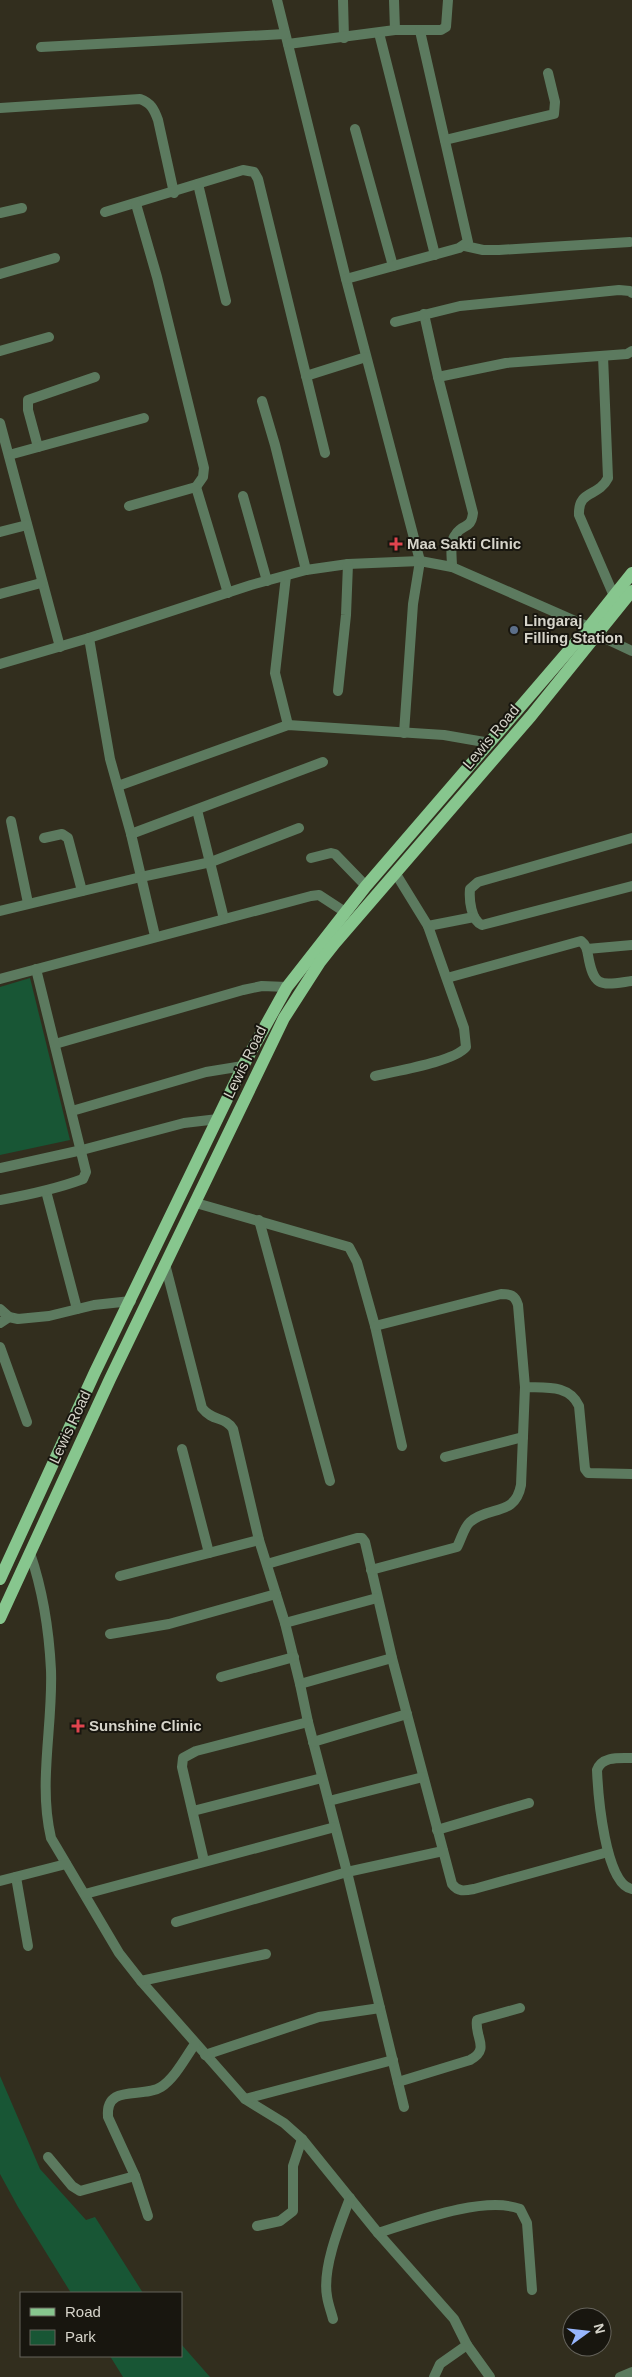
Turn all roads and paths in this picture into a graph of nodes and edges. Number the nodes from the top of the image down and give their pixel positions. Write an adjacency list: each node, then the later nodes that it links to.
1 (277, 0): 9 (street)
2 (343, 0): 8 (street)
3 (394, 0): 5 (street)
4 (448, 0): 6 (street)
5 (395, 30): 6 (street); 7 (street)
6 (420, 31): 14 (street)
7 (379, 33): 8 (street); 23 (street)
8 (344, 38): 9 (street)
9 (286, 39): 10 (street); 27 (street)
10 (41, 46)
11 (548, 72): 14 (street)
12 (0, 108): 16 (street)
13 (355, 129): 25 (street)
14 (444, 140): 22 (street)
15 (198, 184): 16 (street); 29 (street); 37 (street)
16 (174, 193): 17 (street)
17 (136, 204): 19 (street); 46 (street)
18 (22, 208): 20 (street)
19 (106, 212)
20 (0, 213)
21 (630, 242): 22 (street)
22 (465, 246): 23 (street)
23 (435, 255): 25 (street)
24 (55, 258): 26 (street)
25 (393, 266): 27 (street)
26 (0, 274)
27 (346, 279): 36 (street)
28 (632, 293): 30 (street)
29 (226, 301)
30 (424, 314): 31 (street); 39 (street)
31 (394, 322)
32 (49, 337): 33 (street)
33 (0, 351)
34 (632, 351): 35 (street)
35 (603, 356): 39 (street); 62 (street)
36 (366, 357): 37 (street); 51 (street)
37 (306, 376): 44 (street)
38 (95, 377): 43 (street)
39 (438, 377): 53 (street)
40 (262, 401): 54 (street)
41 (144, 418): 43 (street)
42 (0, 423): 45 (street)
43 (38, 447): 45 (street)
44 (325, 453)
45 (9, 455): 49 (street)
46 (196, 487): 48 (street); 60 (street)
47 (243, 496): 57 (street)
48 (129, 506)
49 (27, 525): 50 (street); 58 (street)
50 (0, 532)
51 (420, 561): 52 (street); 53 (street); 72 (street)
52 (348, 564): 54 (street); 68 (street)
53 (452, 567): 63 (street)
54 (306, 570): 56 (street)
55 (632, 573): 62 (main road, Lewis Road)
56 (286, 576): 57 (street); 71 (street)
57 (266, 581): 60 (street)
58 (41, 583): 61 (street); 65 (street)
59 (632, 591): 63 (main road, Lewis Road)
60 (228, 593): 64 (street)
61 (0, 594)
62 (614, 596): 63 (main road, Lewis Road)
63 (594, 631): 66 (street); 69 (main road, Lewis Road); 70 (main road, Lewis Road)
64 (89, 638): 65 (street); 75 (street)
65 (60, 647): 67 (street)
66 (632, 652)
67 (0, 664)
68 (338, 691)
69 (534, 692): 70 (main road); 73 (main road, Lewis Road)
70 (544, 700): 84 (main road, Lewis Road)
71 (288, 725): 72 (street); 75 (street)
72 (404, 733): 73 (street)
73 (490, 742): 86 (main road, Lewis Road)
74 (323, 762): 76 (street)
75 (118, 786): 79 (street)
76 (197, 810): 79 (street); 83 (street)
77 (11, 822): 89 (street)
78 (299, 828): 83 (street)
79 (132, 834): 85 (street)
80 (44, 838): 88 (street)
81 (632, 838): 92 (street)
82 (312, 858): 86 (street)
83 (211, 862): 85 (street); 93 (street)
84 (396, 874): 94 (street); 112 (main road, Lewis Road)
85 (142, 877): 88 (street); 95 (street)
86 (366, 886): 91 (main road, Lewis Road)
87 (632, 886): 92 (street)
88 (82, 891): 89 (street)
89 (28, 904): 90 (street)
90 (0, 912)
91 (345, 912): 93 (street); 102 (main road, Lewis Road)
92 (474, 916): 94 (street)
93 (224, 919): 95 (street)
94 (428, 926): 99 (street)
95 (155, 936): 98 (street)
96 (632, 946): 97 (street)
97 (586, 949): 99 (street); 101 (street)
98 (36, 969): 100 (street); 103 (street)
99 (447, 978): 105 (street)
100 (0, 979)
101 (632, 981)
102 (287, 987): 103 (street); 104 (main road, Lewis Road)
103 (55, 1044): 106 (street)
104 (243, 1066): 106 (street); 107 (main road, Lewis Road)
105 (375, 1076)
106 (72, 1111): 108 (street)
107 (218, 1119): 108 (street); 115 (main road, Lewis Road)
108 (82, 1150): 109 (street); 110 (street)
109 (0, 1168)
110 (46, 1191): 111 (street); 117 (street)
111 (0, 1200)
112 (196, 1203): 113 (street); 114 (main road, Lewis Road)
113 (258, 1220): 120 (street); 131 (street)
114 (165, 1264): 123 (main road, Lewis Road); 132 (street)
115 (131, 1301): 117 (street); 122 (main road, Lewis Road)
116 (0, 1308): 118 (street)
117 (77, 1308): 118 (street)
118 (9, 1317): 119 (street)
119 (0, 1323)
120 (375, 1326): 124 (street); 127 (street)
121 (0, 1347): 125 (street)
122 (95, 1372): 123 (main road); 138 (main road, Lewis Road)
123 (110, 1379): 134 (main road, Lewis Road)
124 (525, 1387): 126 (street); 130 (street)
125 (27, 1422)
126 (523, 1437): 129 (street); 136 (street)
127 (402, 1446)
128 (182, 1449): 133 (street)
129 (445, 1456)
130 (632, 1474)
131 (330, 1481)
132 (259, 1540): 133 (street); 135 (street)
133 (209, 1553): 137 (street)
134 (30, 1554): 141 (main road, Lewis Road); 162 (street)
135 (267, 1564): 136 (street); 139 (street)
136 (371, 1570): 140 (street)
137 (120, 1576)
138 (0, 1579)
139 (276, 1594): 142 (street); 143 (street)
140 (377, 1598): 142 (street); 145 (street)
141 (1, 1614)
142 (285, 1624): 144 (street)
143 (110, 1634)
144 (294, 1657): 146 (street); 147 (street)
145 (392, 1658): 147 (street); 148 (street)
146 (221, 1677)
147 (300, 1684): 149 (street)
148 (406, 1714): 150 (street); 152 (street)
149 (308, 1722): 150 (street); 156 (street)
150 (313, 1742): 153 (street)
151 (632, 1758): 160 (street)
152 (423, 1777): 154 (street); 158 (street)
153 (322, 1778): 154 (street); 156 (street)
154 (328, 1801): 157 (street)
155 (529, 1803): 158 (street)
156 (194, 1811): 161 (street)
157 (335, 1827): 161 (street); 163 (street)
158 (437, 1830): 159 (street)
159 (443, 1851): 160 (street); 163 (street)
160 (608, 1852): 166 (street)
161 (204, 1861): 167 (street)
162 (66, 1864): 164 (street); 167 (street)
163 (347, 1872): 168 (street); 172 (street)
164 (16, 1876): 165 (street); 169 (street)
165 (0, 1880)
166 (632, 1889)
167 (85, 1894): 171 (street)
168 (176, 1922)
169 (28, 1946)
170 (266, 1954): 171 (street)
171 (141, 1981): 174 (street)
172 (380, 2008): 175 (street); 176 (street)
173 (520, 2008): 177 (street)
174 (195, 2044): 175 (street); 182 (street)
175 (205, 2055): 178 (street)
176 (393, 2060): 177 (street); 178 (street)
177 (398, 2082): 179 (street)
178 (245, 2099): 180 (street)
179 (404, 2107)
180 (302, 2139): 183 (street); 185 (street)
181 (48, 2157): 182 (street)
182 (135, 2176): 184 (street)
183 (350, 2198): 186 (street); 188 (street)
184 (148, 2216)
185 (257, 2226)
186 (378, 2233): 187 (street); 189 (street)
187 (532, 2290)
188 (333, 2319)
189 (467, 2345): 191 (street); 192 (street)
190 (632, 2372): 193 (street)
191 (434, 2377)
192 (490, 2377)
193 (620, 2377)

